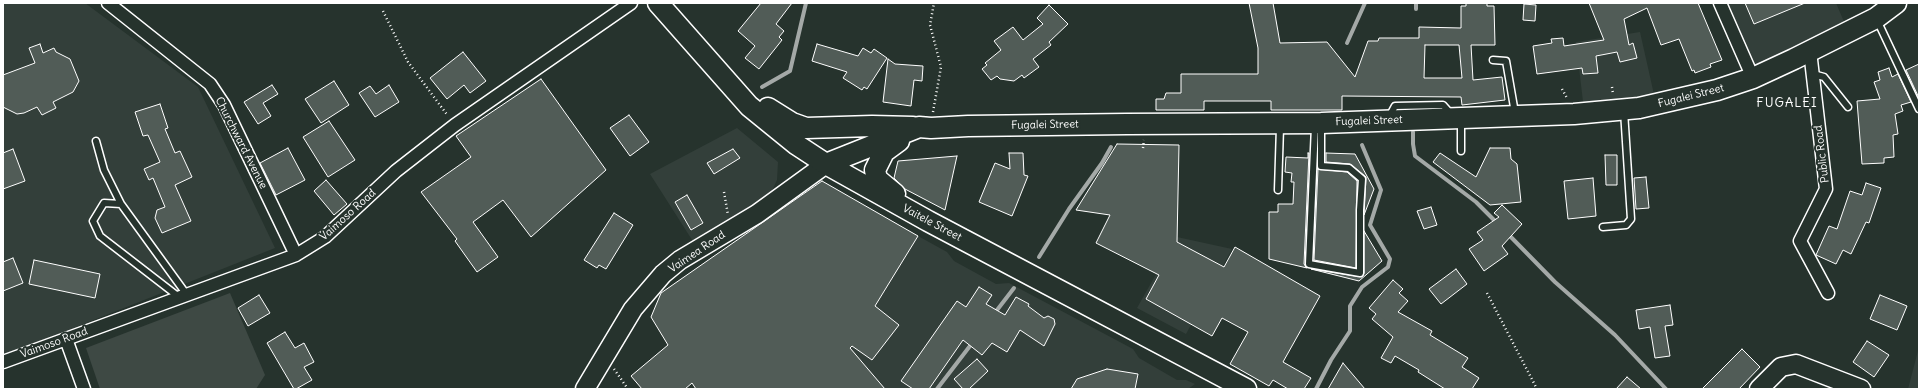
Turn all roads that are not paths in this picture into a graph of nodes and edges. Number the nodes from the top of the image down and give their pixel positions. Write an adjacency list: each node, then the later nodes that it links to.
1 (108, 3): 27 (street, Churchward Avenue)
2 (631, 3): 27 (street, Vaimoso Road)
3 (658, 3): 8 (main road, Vaitele Street)
4 (1720, 3): 11 (street)
5 (1896, 3): 6 (main road, Fugalei Street)
6 (1876, 18): 7 (main road, Fugalei Street); 13 (lane)
7 (1810, 51): 10 (street, Public Road); 11 (main road, Fugalei Street)
8 (705, 58): 19 (main road); 22 (main road, Vaitele Street)
9 (1493, 60): 15 (lane)
10 (1813, 74): 12 (lane); 28 (street, Public Road)
11 (1753, 78): 14 (main road, Fugalei Street)
12 (1848, 107)
13 (1919, 109)
14 (1624, 110): 15 (main road, Fugalei Street); 26 (lane)
15 (1515, 116): 16 (main road, Fugalei Street)
16 (1458, 118): 18 (main road, Fugalei Street); 21 (lane)
17 (1280, 123): 18 (main road, Fugalei Street); 19 (main road, Fugalei Street); 23 (lane)
18 (1318, 123): 18 (lane)
19 (925, 128): 22 (main road, Fugalei Street); 25 (main road)
20 (96, 141): 24 (lane)
21 (1461, 151)
22 (826, 164): 25 (main road, Vaitele Street); 33 (street, Vaimea Road)
23 (1278, 190)
24 (121, 204): 29 (lane); 29 (lane)
25 (928, 221): 34 (main road, Vaitele Street)
26 (1603, 227)
27 (296, 255): 29 (street, Vaimoso Road)
28 (1828, 293)
29 (183, 296): 30 (street, Vaimoso Road)
30 (66, 338): 31 (street, Vaimoso Road); 32 (street)
31 (3, 362)
32 (84, 389)
33 (585, 389)
34 (1246, 389)
35 (1759, 389): 36 (street)
36 (1861, 389)

